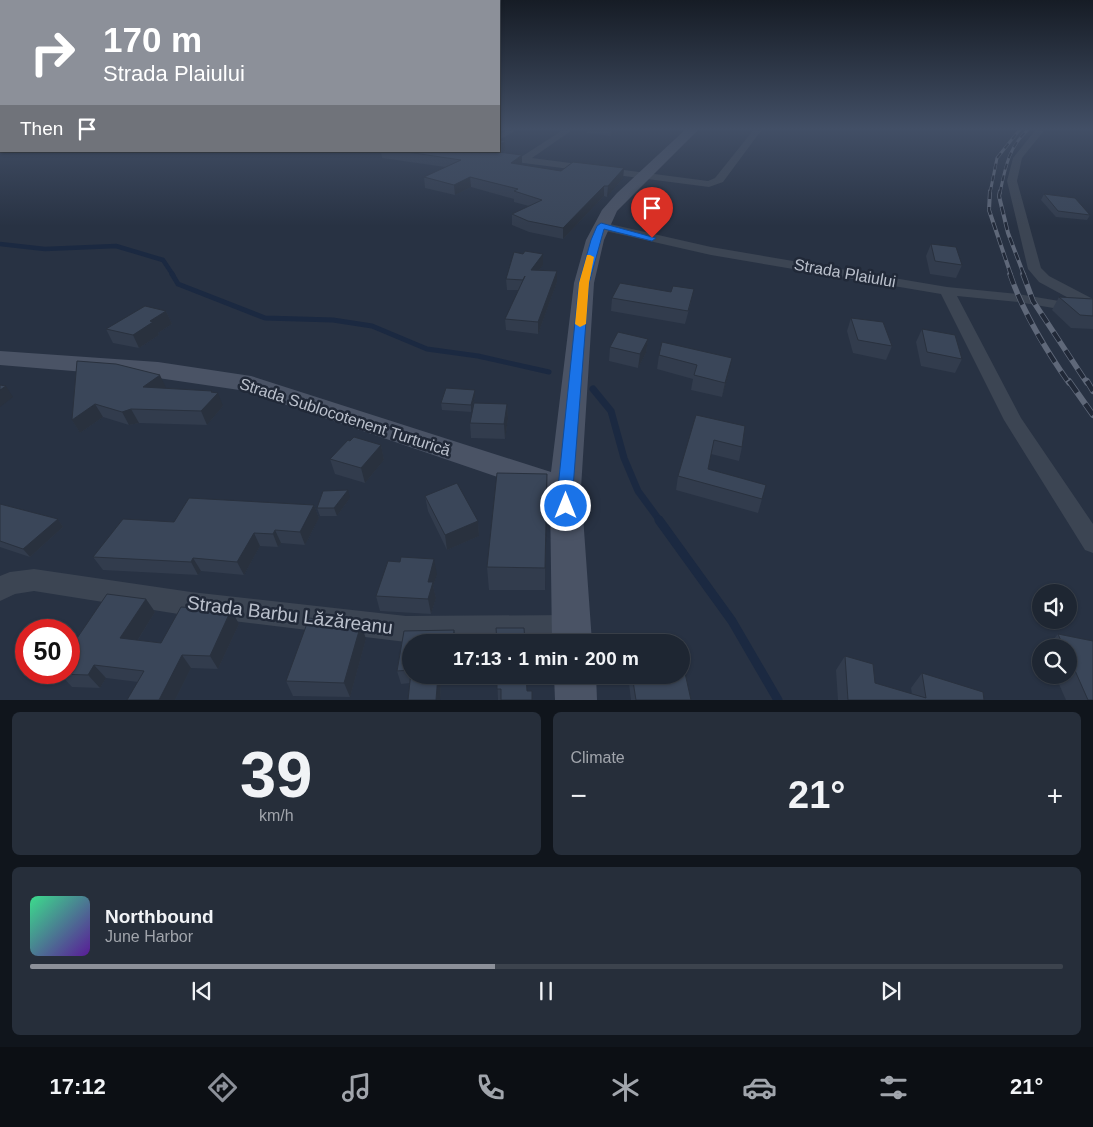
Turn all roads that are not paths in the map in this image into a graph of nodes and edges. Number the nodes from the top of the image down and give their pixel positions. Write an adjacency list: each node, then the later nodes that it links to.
1 (528, 161): 5 (street)
2 (659, 161): 5 (main road)
3 (734, 161): 5 (street)
4 (1017, 161): 8 (street, Strada Plaiului)
5 (644, 175): 6 (main road)
6 (601, 226): 7 (street, Strada Plaiului); 10 (main road)
7 (947, 291): 8 (street, Strada Plaiului); 11 (street)
8 (1092, 304)
9 (0, 358): 10 (main road, Strada Sublocotenent Turturică)
10 (565, 488): 14 (main road)
11 (1093, 543)
12 (5, 586): 13 (street, Strada Barbu Lăzăreanu)
13 (544, 634)
14 (571, 634)
15 (575, 684): 16 (main road)
16 (576, 700)

